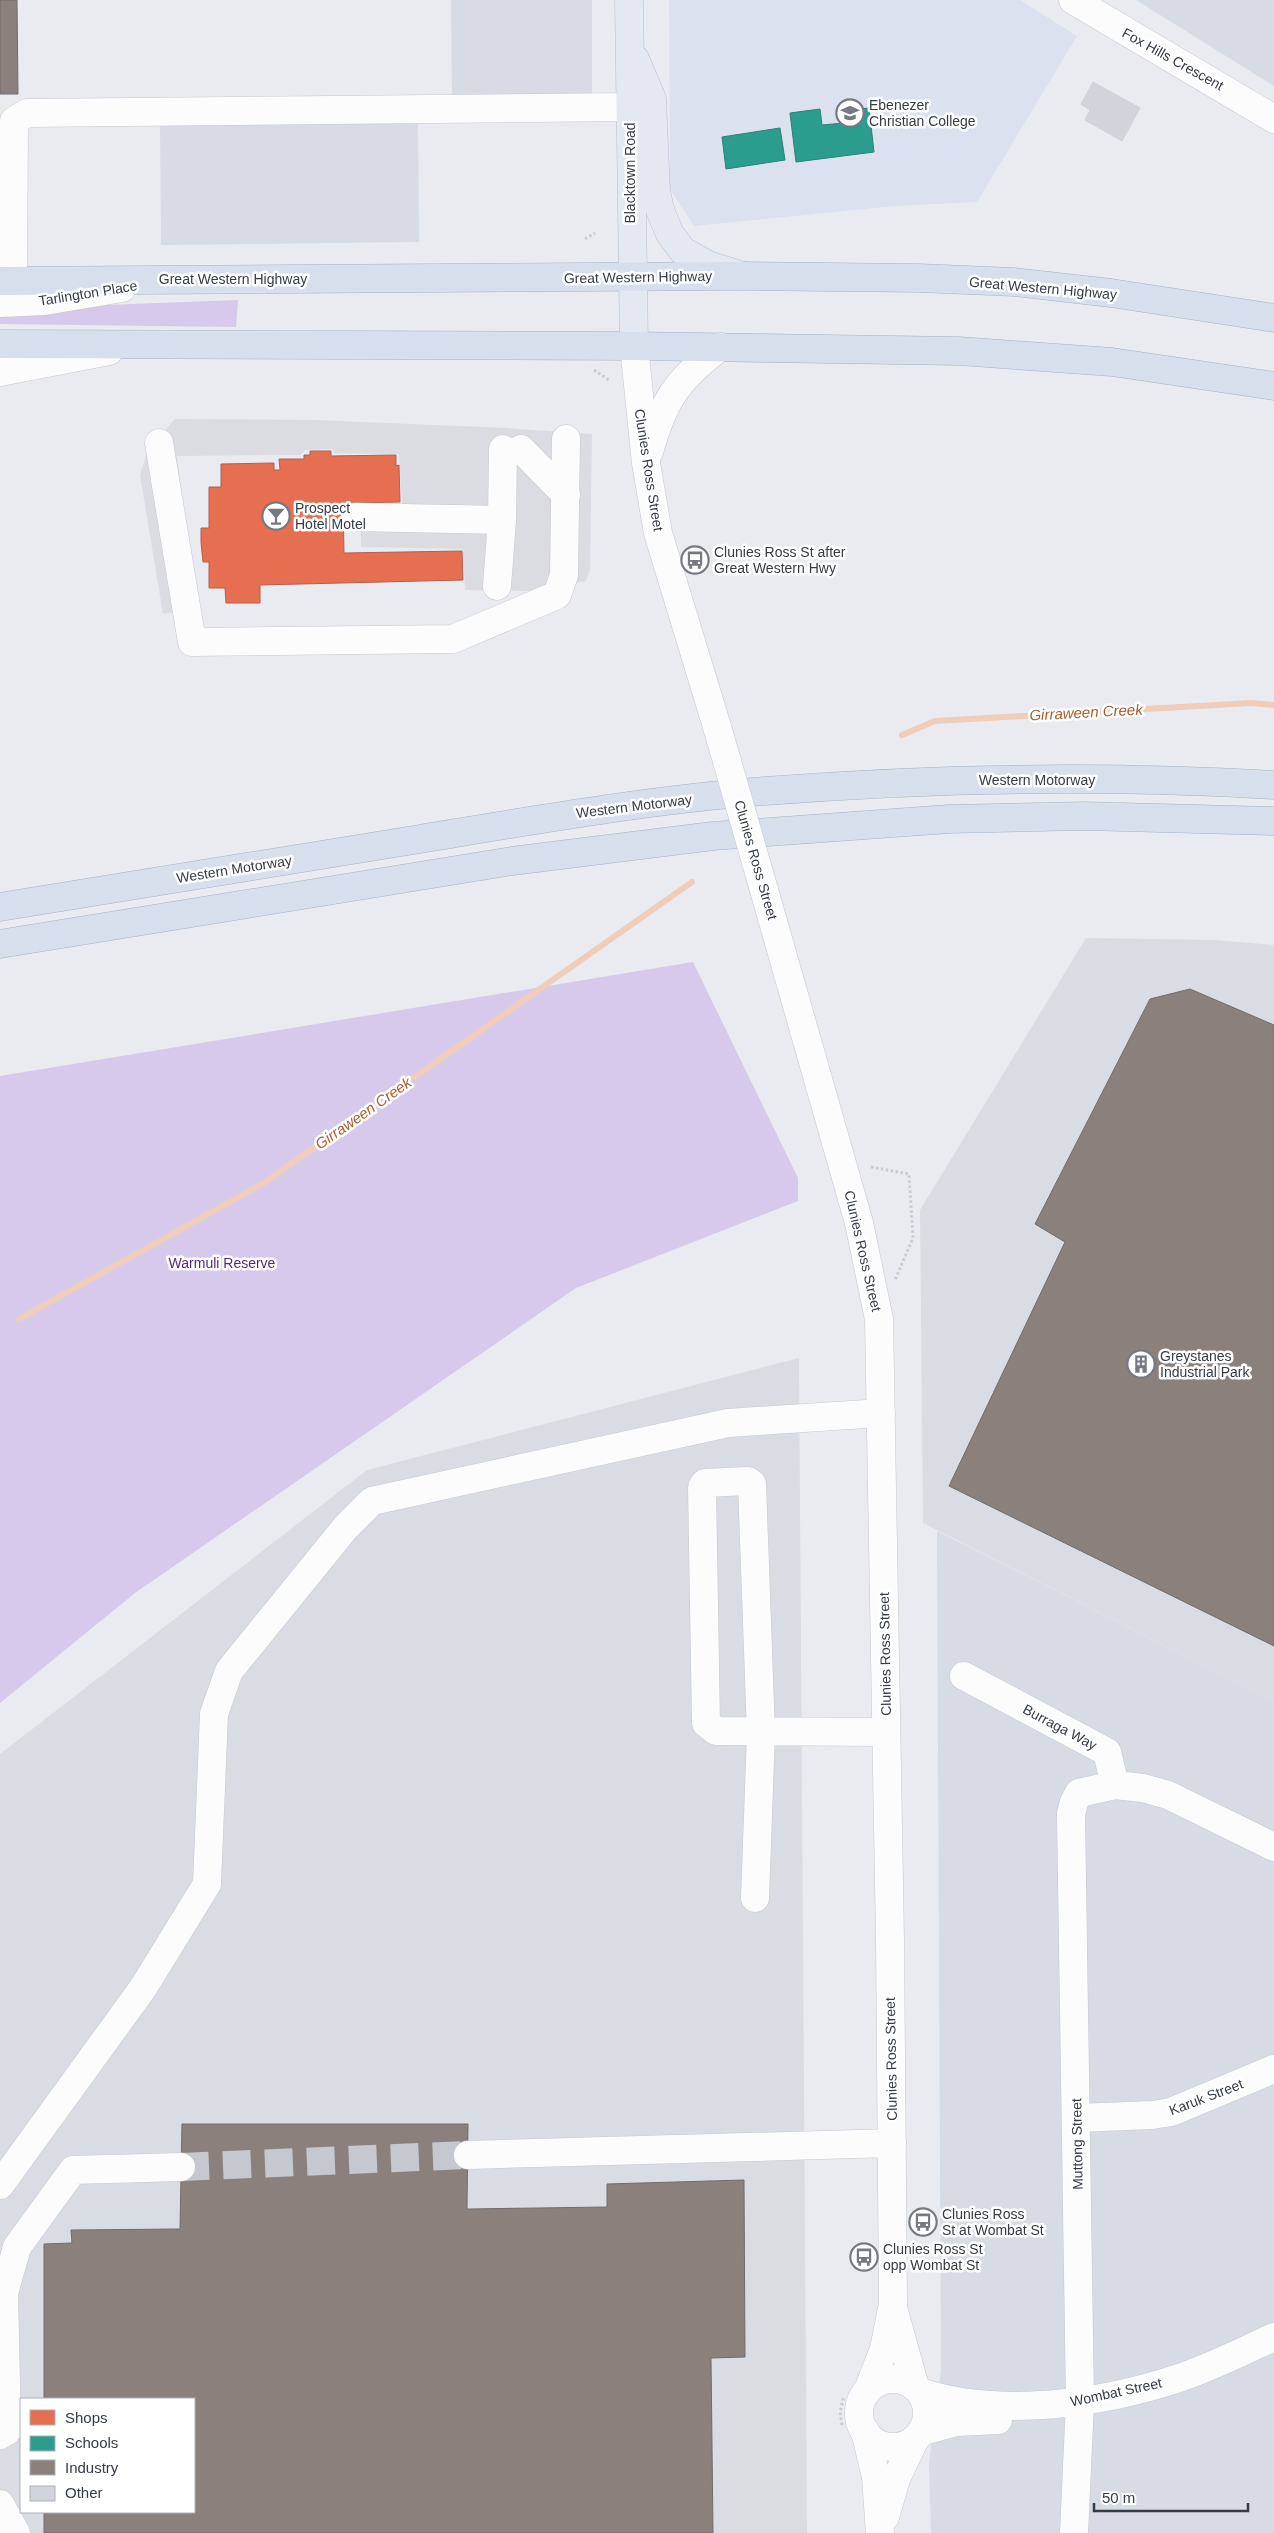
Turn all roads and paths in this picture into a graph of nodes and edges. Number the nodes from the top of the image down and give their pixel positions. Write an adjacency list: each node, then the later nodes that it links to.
1 (629, 0): 3 (main road, Blacktown Road)
2 (1073, 0): 5 (street, Fox Hills Crescent)
3 (630, 46): 4 (main road, Blacktown Road); 8 (main road)
4 (630, 107): 9 (main road, Blacktown Road); 10 (street)
5 (1274, 119)
6 (595, 232): 7 (path)
7 (585, 239)
8 (741, 276): 9 (highway, Great Western Highway); 11 (highway, Great Western Highway)
9 (633, 277): 10 (highway, Great Western Highway); 14 (main road, Blacktown Road)
10 (4, 289)
11 (1274, 318)
12 (0, 344): 13 (highway)
13 (140, 345): 14 (highway); 17 (street)
14 (634, 346): 15 (highway); 22 (street, Clunies Ross Street)
15 (720, 347): 19 (highway); 22 (street)
16 (588, 366): 18 (path)
17 (0, 372)
18 (610, 381)
19 (1274, 386)
20 (566, 439): 23 (street)
21 (159, 443): 23 (street)
22 (646, 463): 33 (street, Clunies Ross Street, bridge)
23 (566, 495): 25 (street)
24 (355, 517): 25 (street)
25 (502, 520): 26 (street)
26 (497, 586)
27 (1274, 785): 29 (highway, Western Motorway)
28 (1274, 821): 30 (highway)
29 (0, 907)
30 (0, 944)
31 (871, 1167): 32 (path)
32 (914, 1238)
33 (881, 1413): 35 (street, Clunies Ross Street); 45 (street)
34 (964, 1676): 37 (street, Burraga Way)
35 (886, 1732): 36 (street); 42 (street, Clunies Ross Street)
36 (761, 1733): 36 (street); 39 (street)
37 (1115, 1785): 38 (street); 41 (street, Muttong Street)
38 (1274, 1847)
39 (756, 1898)
40 (1274, 2069): 41 (street, Karuk Street)
41 (1076, 2118): 51 (street, Muttong Street)
42 (892, 2143): 43 (street); 46 (street, Clunies Ross Street)
43 (468, 2156)
44 (181, 2167): 53 (street)
45 (0, 2185)
46 (893, 2304): 49 (street, Clunies Ross Street); 50 (street, Clunies Ross Street)
47 (1274, 2337): 51 (street, Wombat Street)
48 (1274, 2355): 51 (street, Wombat Street)
49 (918, 2389): 50 (street); 51 (street, Wombat Street); 54 (street)
50 (868, 2390): 52 (street)
51 (1079, 2409): 54 (street, Wombat Street); 58 (street, Muttong Street)
52 (865, 2432): 54 (street); 57 (street)
53 (0, 2435)
54 (919, 2435): 57 (street)
55 (0, 2504): 56 (street)
56 (16, 2533)
57 (880, 2533)
58 (1074, 2533)

